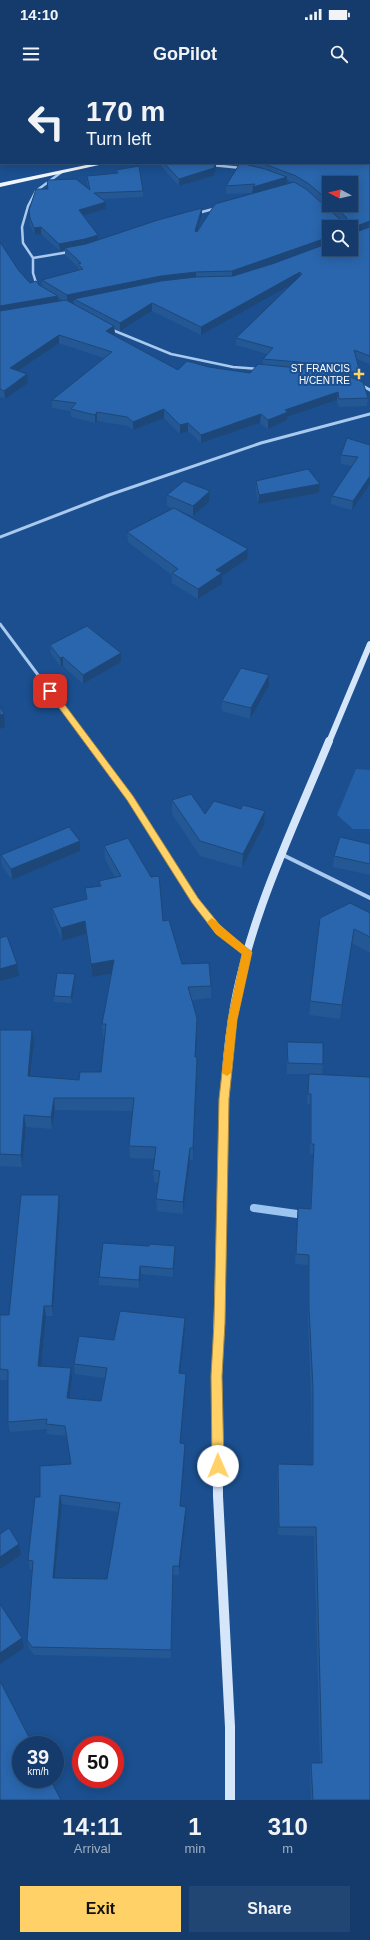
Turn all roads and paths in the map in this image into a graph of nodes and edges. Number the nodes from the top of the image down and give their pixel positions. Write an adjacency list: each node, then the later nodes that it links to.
1 (100, 164): 4 (main road)
2 (204, 164): 3 (street)
3 (248, 169)
4 (64, 171): 5 (main road); 9 (street)
5 (0, 185)
6 (218, 207): 7 (street)
7 (196, 214)
8 (73, 251): 9 (street)
9 (33, 258): 10 (street)
10 (41, 292)
11 (103, 326): 12 (street)
12 (266, 370)
13 (355, 382): 14 (street)
14 (370, 390)
15 (370, 414): 16 (street)
16 (0, 537)
17 (0, 624): 21 (street)
18 (370, 644): 19 (main road)
19 (283, 855): 20 (street); 21 (main road)
20 (370, 898)
21 (247, 952): 22 (main road)
22 (230, 1800)

